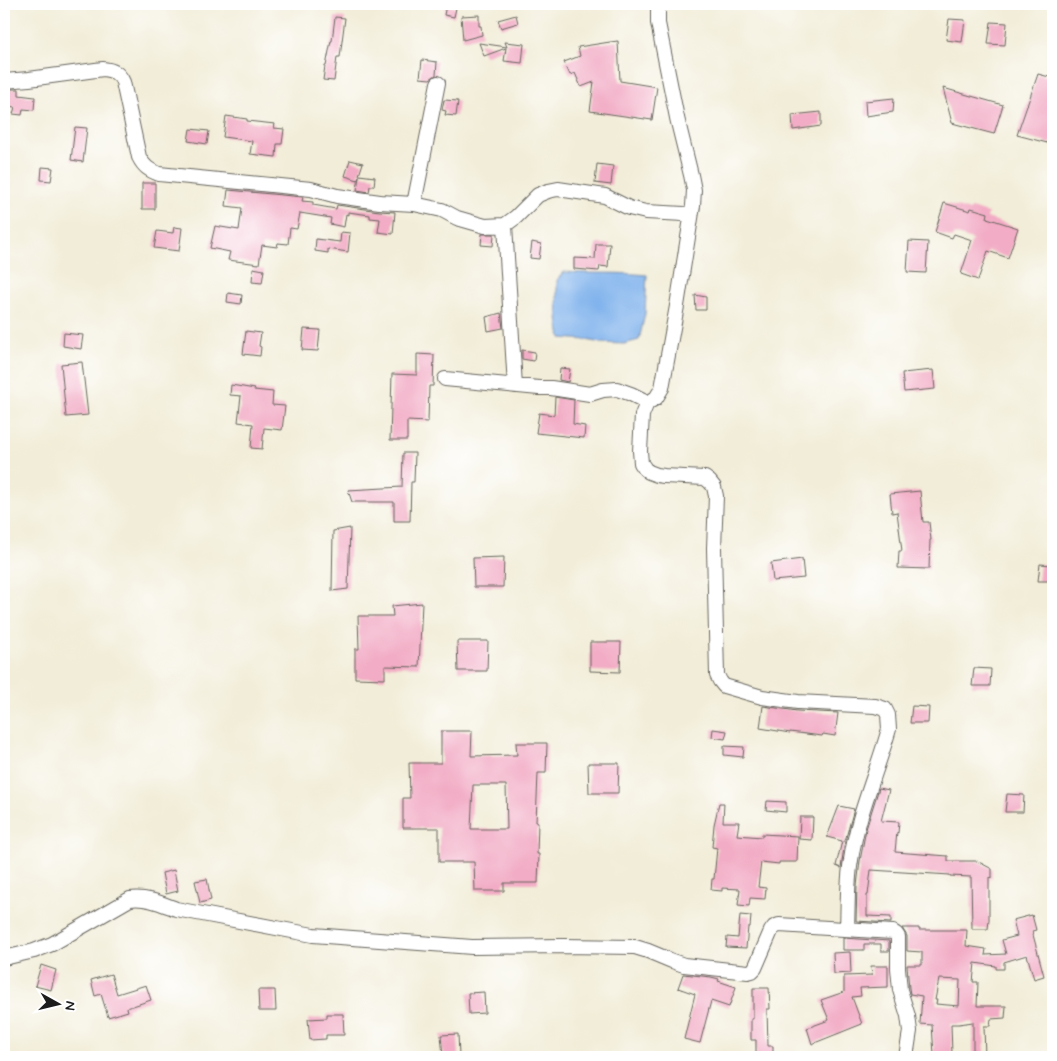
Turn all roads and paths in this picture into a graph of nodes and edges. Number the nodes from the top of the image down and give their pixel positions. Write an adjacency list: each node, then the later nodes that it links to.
1 (658, 4): 5 (street)
2 (4, 80): 4 (street)
3 (438, 83): 4 (street)
4 (414, 204): 6 (street)
5 (692, 213): 6 (street); 9 (street)
6 (505, 225): 8 (street)
7 (446, 379): 8 (street)
8 (515, 386): 9 (street)
9 (647, 404): 10 (street)
10 (848, 929): 11 (street); 12 (street)
11 (4, 958)
12 (906, 1057)

